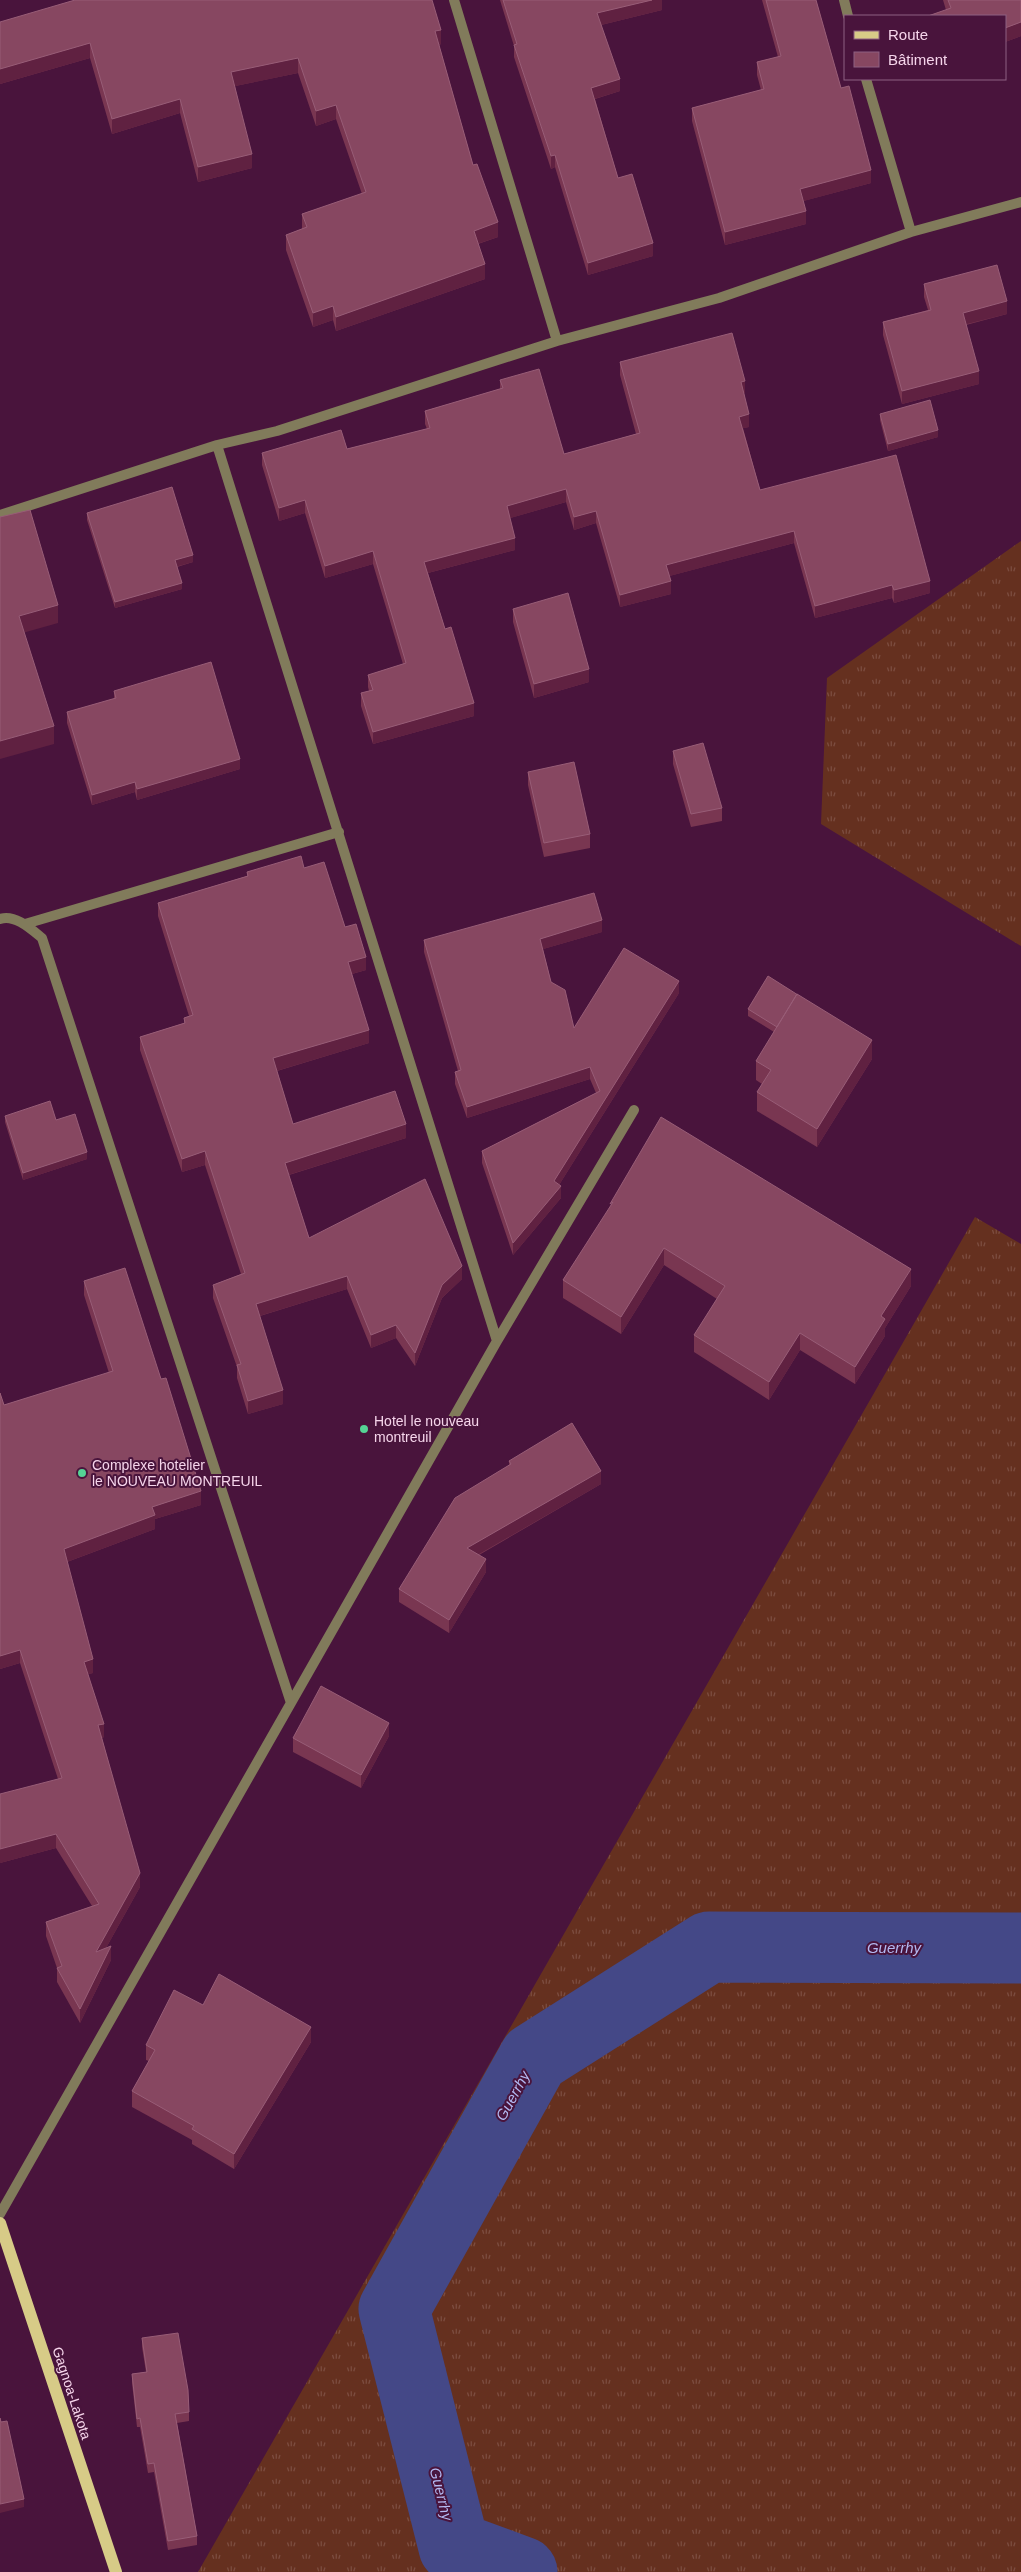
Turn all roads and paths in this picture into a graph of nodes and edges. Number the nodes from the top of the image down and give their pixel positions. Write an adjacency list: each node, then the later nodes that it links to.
1 (454, 0): 7 (street)
2 (844, 0): 3 (street)
3 (848, 15)
4 (866, 80): 6 (street)
5 (1021, 202): 6 (street)
6 (911, 232): 7 (street)
7 (557, 341): 8 (street)
8 (218, 445): 9 (street); 10 (street)
9 (0, 515)
10 (338, 832): 12 (street); 14 (street)
11 (0, 919): 12 (street)
12 (25, 924): 15 (street)
13 (634, 1110): 14 (street)
14 (497, 1341): 15 (street)
15 (292, 1703): 16 (street)
16 (0, 2214)
17 (0, 2223): 18 (main road, Gagnoa-Lakota)
18 (116, 2572)

